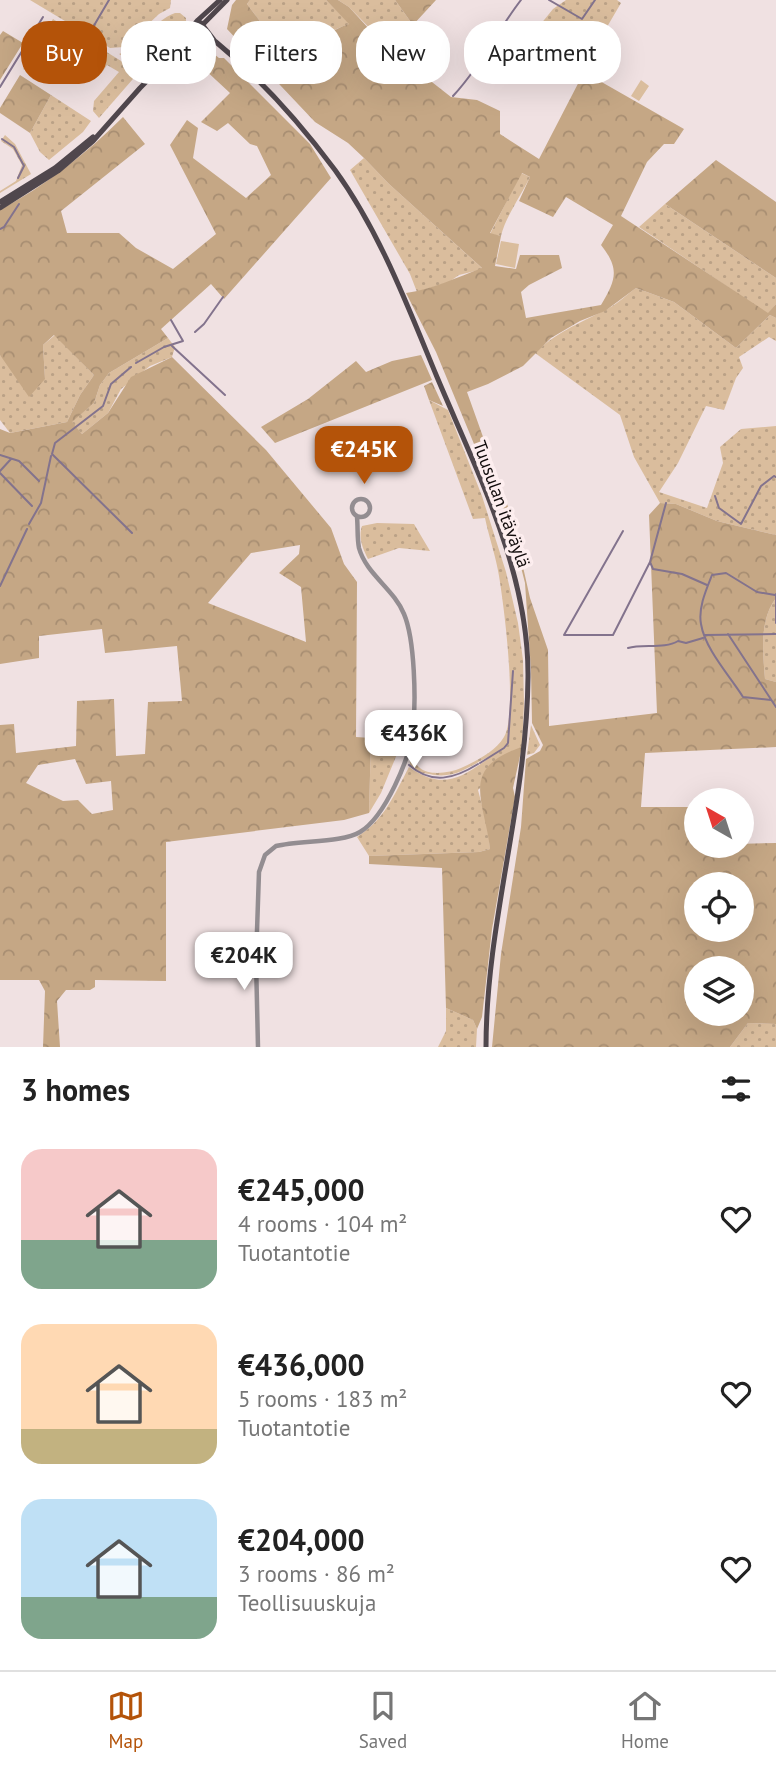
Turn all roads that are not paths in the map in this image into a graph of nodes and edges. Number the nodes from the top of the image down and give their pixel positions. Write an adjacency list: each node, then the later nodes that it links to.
1 (220, 0): 3 (main road)
2 (227, 0): 4 (main road)
3 (201, 21)
4 (202, 21)
5 (216, 42): 12 (main road, Tuusulan itäväylä)
6 (144, 84): 7 (main road)
7 (104, 128): 8 (main road); 9 (main road)
8 (0, 202)
9 (0, 208)
10 (360, 517): 11 (street)
11 (258, 1047)
12 (486, 1047)

